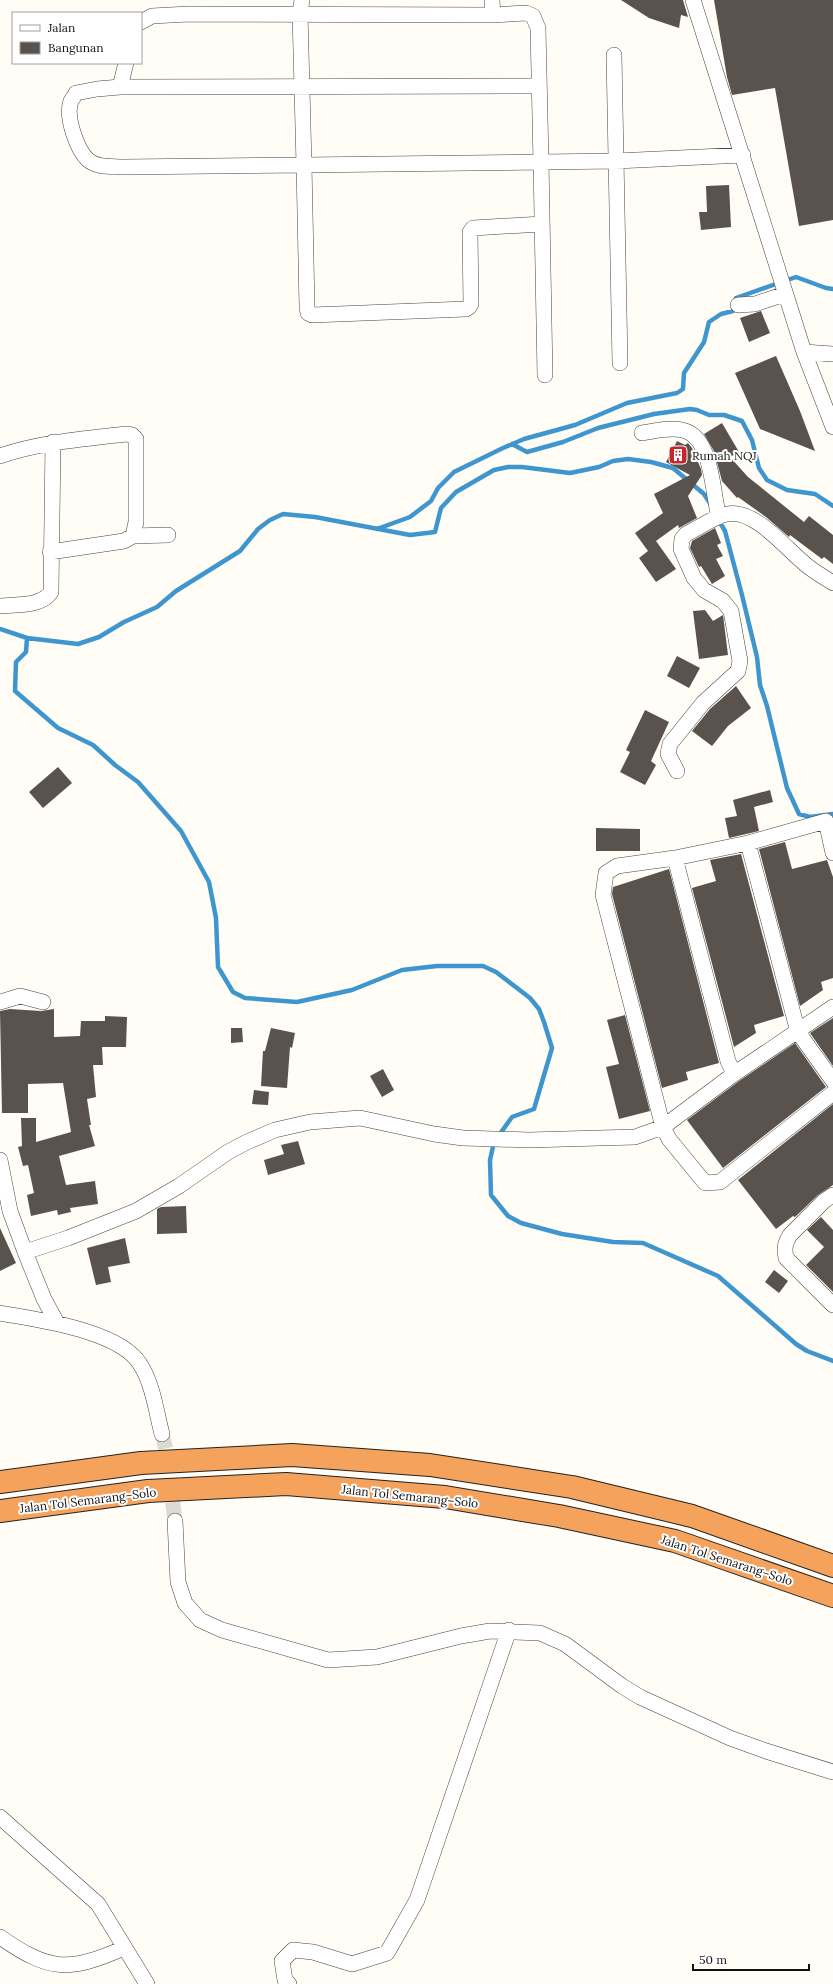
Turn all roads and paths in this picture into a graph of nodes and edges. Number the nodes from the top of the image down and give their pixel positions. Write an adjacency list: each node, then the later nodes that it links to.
1 (693, 0): 10 (street)
2 (301, 6): 3 (street); 4 (street); 7 (street)
3 (492, 7): 8 (street)
4 (142, 21)
5 (614, 55): 11 (street)
6 (126, 64): 9 (street)
7 (302, 86): 8 (street); 9 (street); 13 (street)
8 (540, 86): 12 (street)
9 (120, 87): 13 (street)
10 (743, 155): 11 (street); 15 (street)
11 (616, 161): 12 (street); 19 (street)
12 (541, 162): 13 (street); 14 (street)
13 (304, 165): 14 (street)
14 (542, 224): 20 (street)
15 (782, 286): 16 (street); 17 (street)
16 (738, 305)
17 (804, 352): 18 (street); 21 (street)
18 (833, 354)
19 (620, 363)
20 (545, 375)
21 (833, 427)
22 (642, 433): 25 (street)
23 (53, 442): 24 (street); 27 (street); 28 (street)
24 (0, 456)
25 (717, 518): 29 (street); 31 (street)
26 (168, 535): 27 (street)
27 (132, 536): 28 (street)
28 (50, 552): 30 (street)
29 (833, 583)
30 (0, 606)
31 (677, 770)
32 (829, 820): 33 (street); 34 (street)
33 (748, 843): 35 (street); 39 (street)
34 (833, 853)
35 (674, 858): 40 (street); 43 (street)
36 (0, 1002): 37 (street)
37 (43, 1002)
38 (833, 1007): 39 (street)
39 (798, 1032): 40 (street); 41 (street)
40 (734, 1074): 43 (street)
41 (833, 1081)
42 (833, 1093): 43 (street)
43 (663, 1127): 46 (street)
44 (0, 1160): 46 (street)
45 (832, 1196): 47 (street)
46 (25, 1252): 49 (street)
47 (833, 1305)
48 (0, 1313): 49 (street)
49 (57, 1323): 50 (street)
50 (162, 1434)
51 (0, 1482): 54 (highway)
52 (0, 1511): 55 (highway, Jalan Tol Semarang–Solo)
53 (174, 1521): 56 (street)
54 (833, 1566)
55 (833, 1596)
56 (509, 1630): 57 (street); 62 (street)
57 (833, 1772)
58 (0, 1817): 60 (street)
59 (0, 1938): 60 (street)
60 (124, 1948): 61 (street)
61 (147, 1984)
62 (289, 1984)

